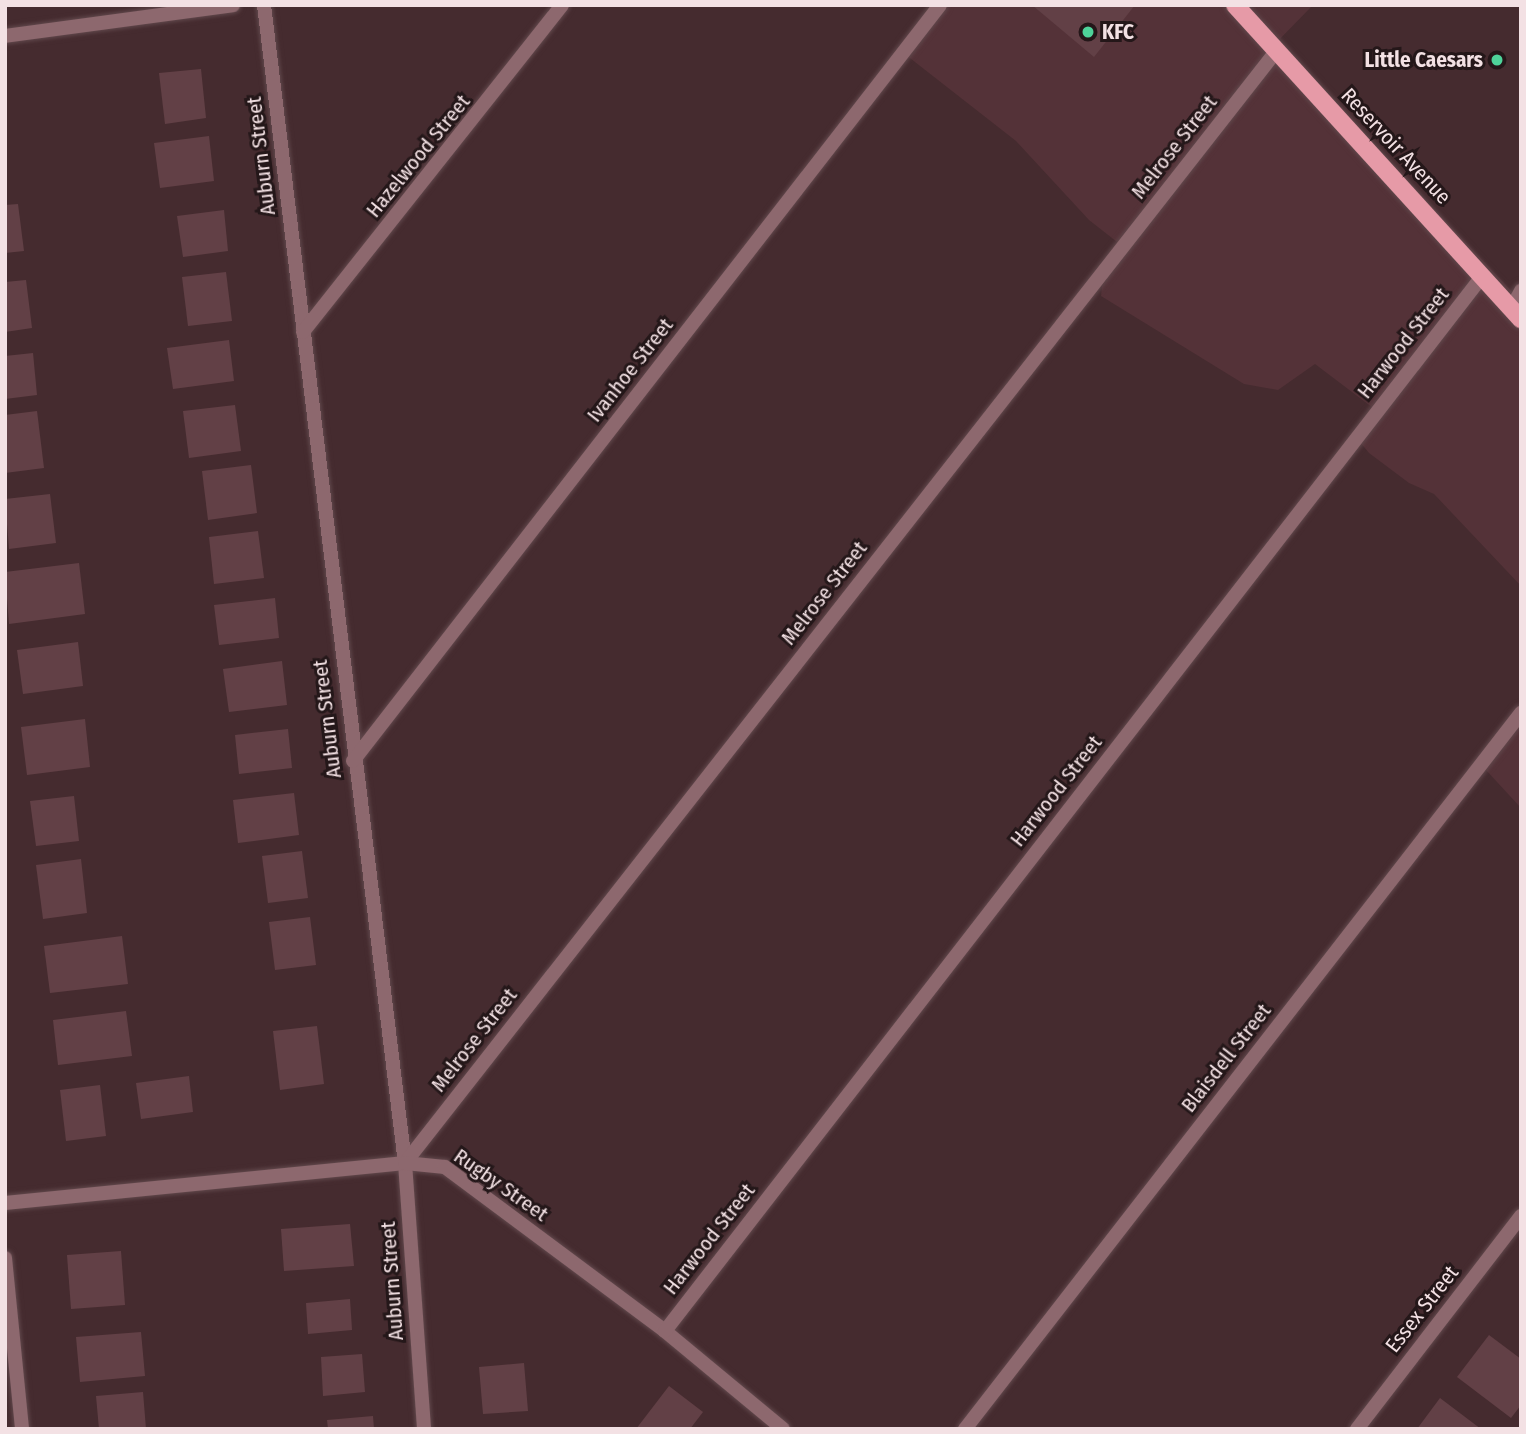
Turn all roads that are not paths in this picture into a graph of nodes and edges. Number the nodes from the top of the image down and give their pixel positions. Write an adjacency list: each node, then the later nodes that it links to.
1 (233, 5): 6 (street)
2 (264, 5): 11 (street, Auburn Street)
3 (562, 5): 11 (street, Hazelwood Street)
4 (940, 5): 13 (street, Ivanhoe Street)
5 (1235, 5): 7 (main road, Reservoir Avenue)
6 (5, 36)
7 (1277, 50): 8 (main road, Reservoir Avenue); 14 (street, Melrose Street)
8 (1481, 278): 10 (main road, Reservoir Avenue); 18 (street, Harwood Street)
9 (1521, 290): 10 (street)
10 (1516, 314)
11 (303, 332): 13 (street, Auburn Street)
12 (1521, 713): 22 (street, Blaisdell Street)
13 (353, 761): 14 (street, Auburn Street)
14 (405, 1163): 15 (street, Rugby Street); 18 (street, Rugby Street); 20 (street, Auburn Street)
15 (5, 1203)
16 (1521, 1216): 23 (street, Essex Street)
17 (5, 1258): 19 (street)
18 (665, 1331): 21 (street, Rugby Street)
19 (22, 1429)
20 (424, 1429)
21 (783, 1429)
22 (965, 1429)
23 (1357, 1429)

